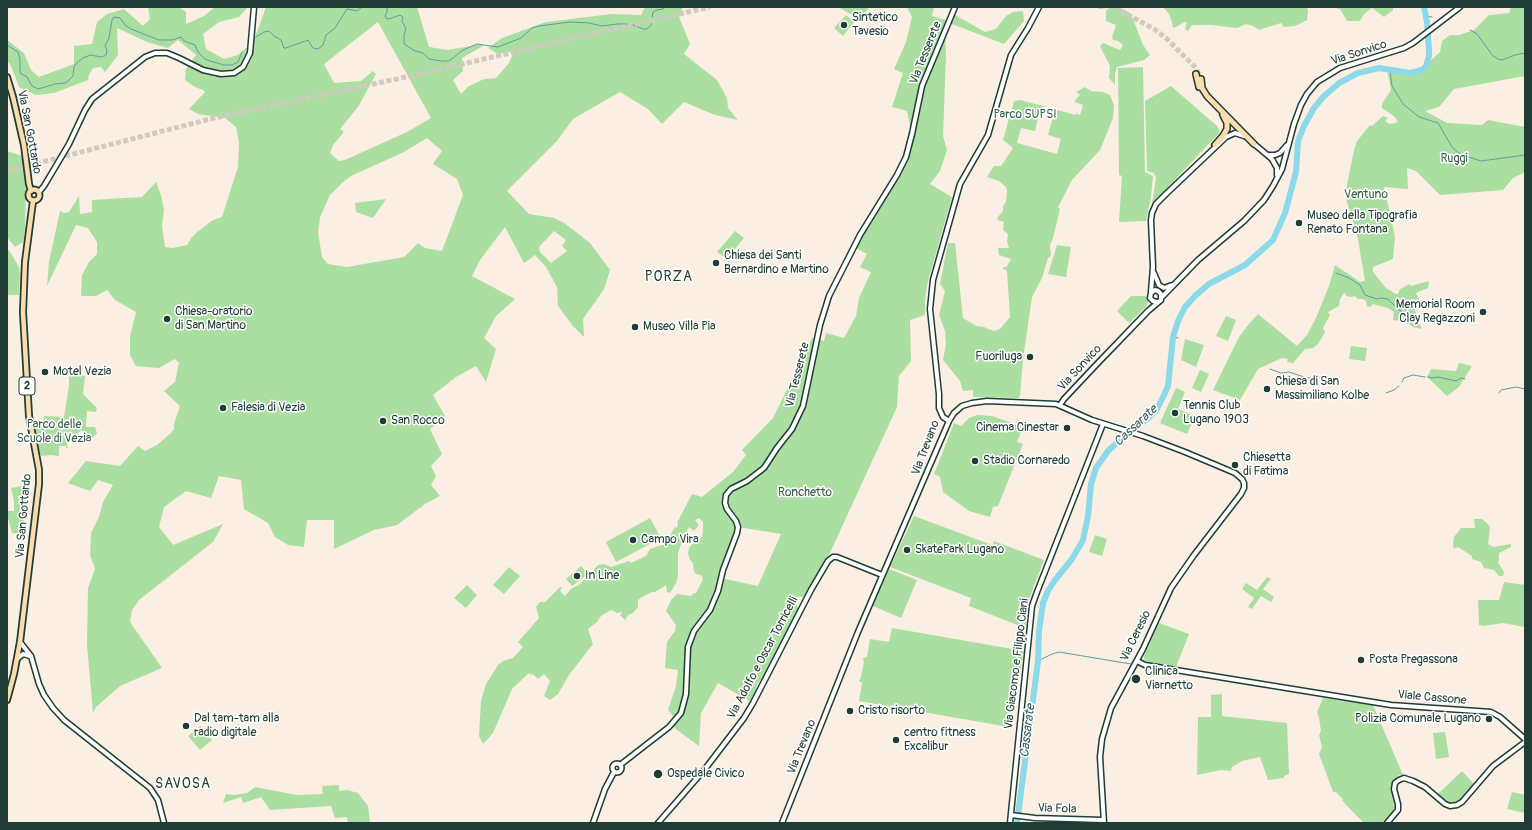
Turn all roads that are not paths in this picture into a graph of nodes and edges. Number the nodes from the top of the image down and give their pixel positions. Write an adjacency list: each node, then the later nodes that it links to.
1 (254, 7): 14 (main road)
2 (955, 7): 36 (main road, Via Tesserete)
3 (1039, 7): 24 (main road, Via Trevano)
4 (1460, 7): 8 (main road, Via Sonvico)
5 (1196, 74): 10 (highway)
6 (7, 77): 13 (main road, Via San Gottardo)
7 (1200, 79): 9 (highway)
8 (1290, 139): 11 (main road, Via Sonvico); 12 (main road, Via Sonvico)
9 (1254, 144): 10 (main road, Via Sonvico); 11 (main road, Via Sonvico)
10 (1216, 145): 16 (main road, Via Sonvico)
11 (1269, 155): 12 (main road, Via Sonvico)
12 (1274, 185): 17 (main road, Via Sonvico)
13 (32, 191): 14 (main road); 15 (main road)
14 (39, 192): 15 (main road)
15 (33, 200): 27 (main road, Via San Gottardo / 2)
16 (1153, 267): 17 (main road, Via Sonvico); 18 (main road, Via Sonvico)
17 (1184, 275): 19 (main road, Via Sonvico)
18 (1152, 292): 19 (main road); 20 (main road)
19 (1162, 297): 21 (main road)
20 (1150, 299): 21 (main road); 22 (main road)
21 (1158, 302): 22 (main road, Via Sonvico)
22 (1148, 311): 23 (main road, Via Sonvico)
23 (1060, 405): 24 (main road, Via Sonvico); 25 (main road)
24 (949, 422): 26 (main road, Via Trevano)
25 (1103, 424): 30 (main road, Via Ceresio); 33 (main road, Via Giacomo e Filippo Ciani)
26 (882, 575): 37 (main road, Via Adolfo e Oscar Torricelli); 38 (main road, Via Trevano)
27 (20, 642): 28 (main road); 29 (main road, Via San Gottardo / 2)
28 (31, 656): 29 (main road); 35 (main road)
29 (17, 660): 31 (main road, Via San Gottardo / 2)
30 (1137, 661): 32 (main road, Viale Cassone); 34 (main road, Via Ceresio)
31 (7, 700)
32 (1525, 741): 40 (main road)
33 (1013, 815): 34 (main road, Via Fola); 39 (main road, Via Giacomo e Filippo Ciani)
34 (1104, 821)
35 (164, 823)
36 (593, 823)
37 (658, 823)
38 (782, 823)
39 (1010, 823)
40 (1387, 823)

